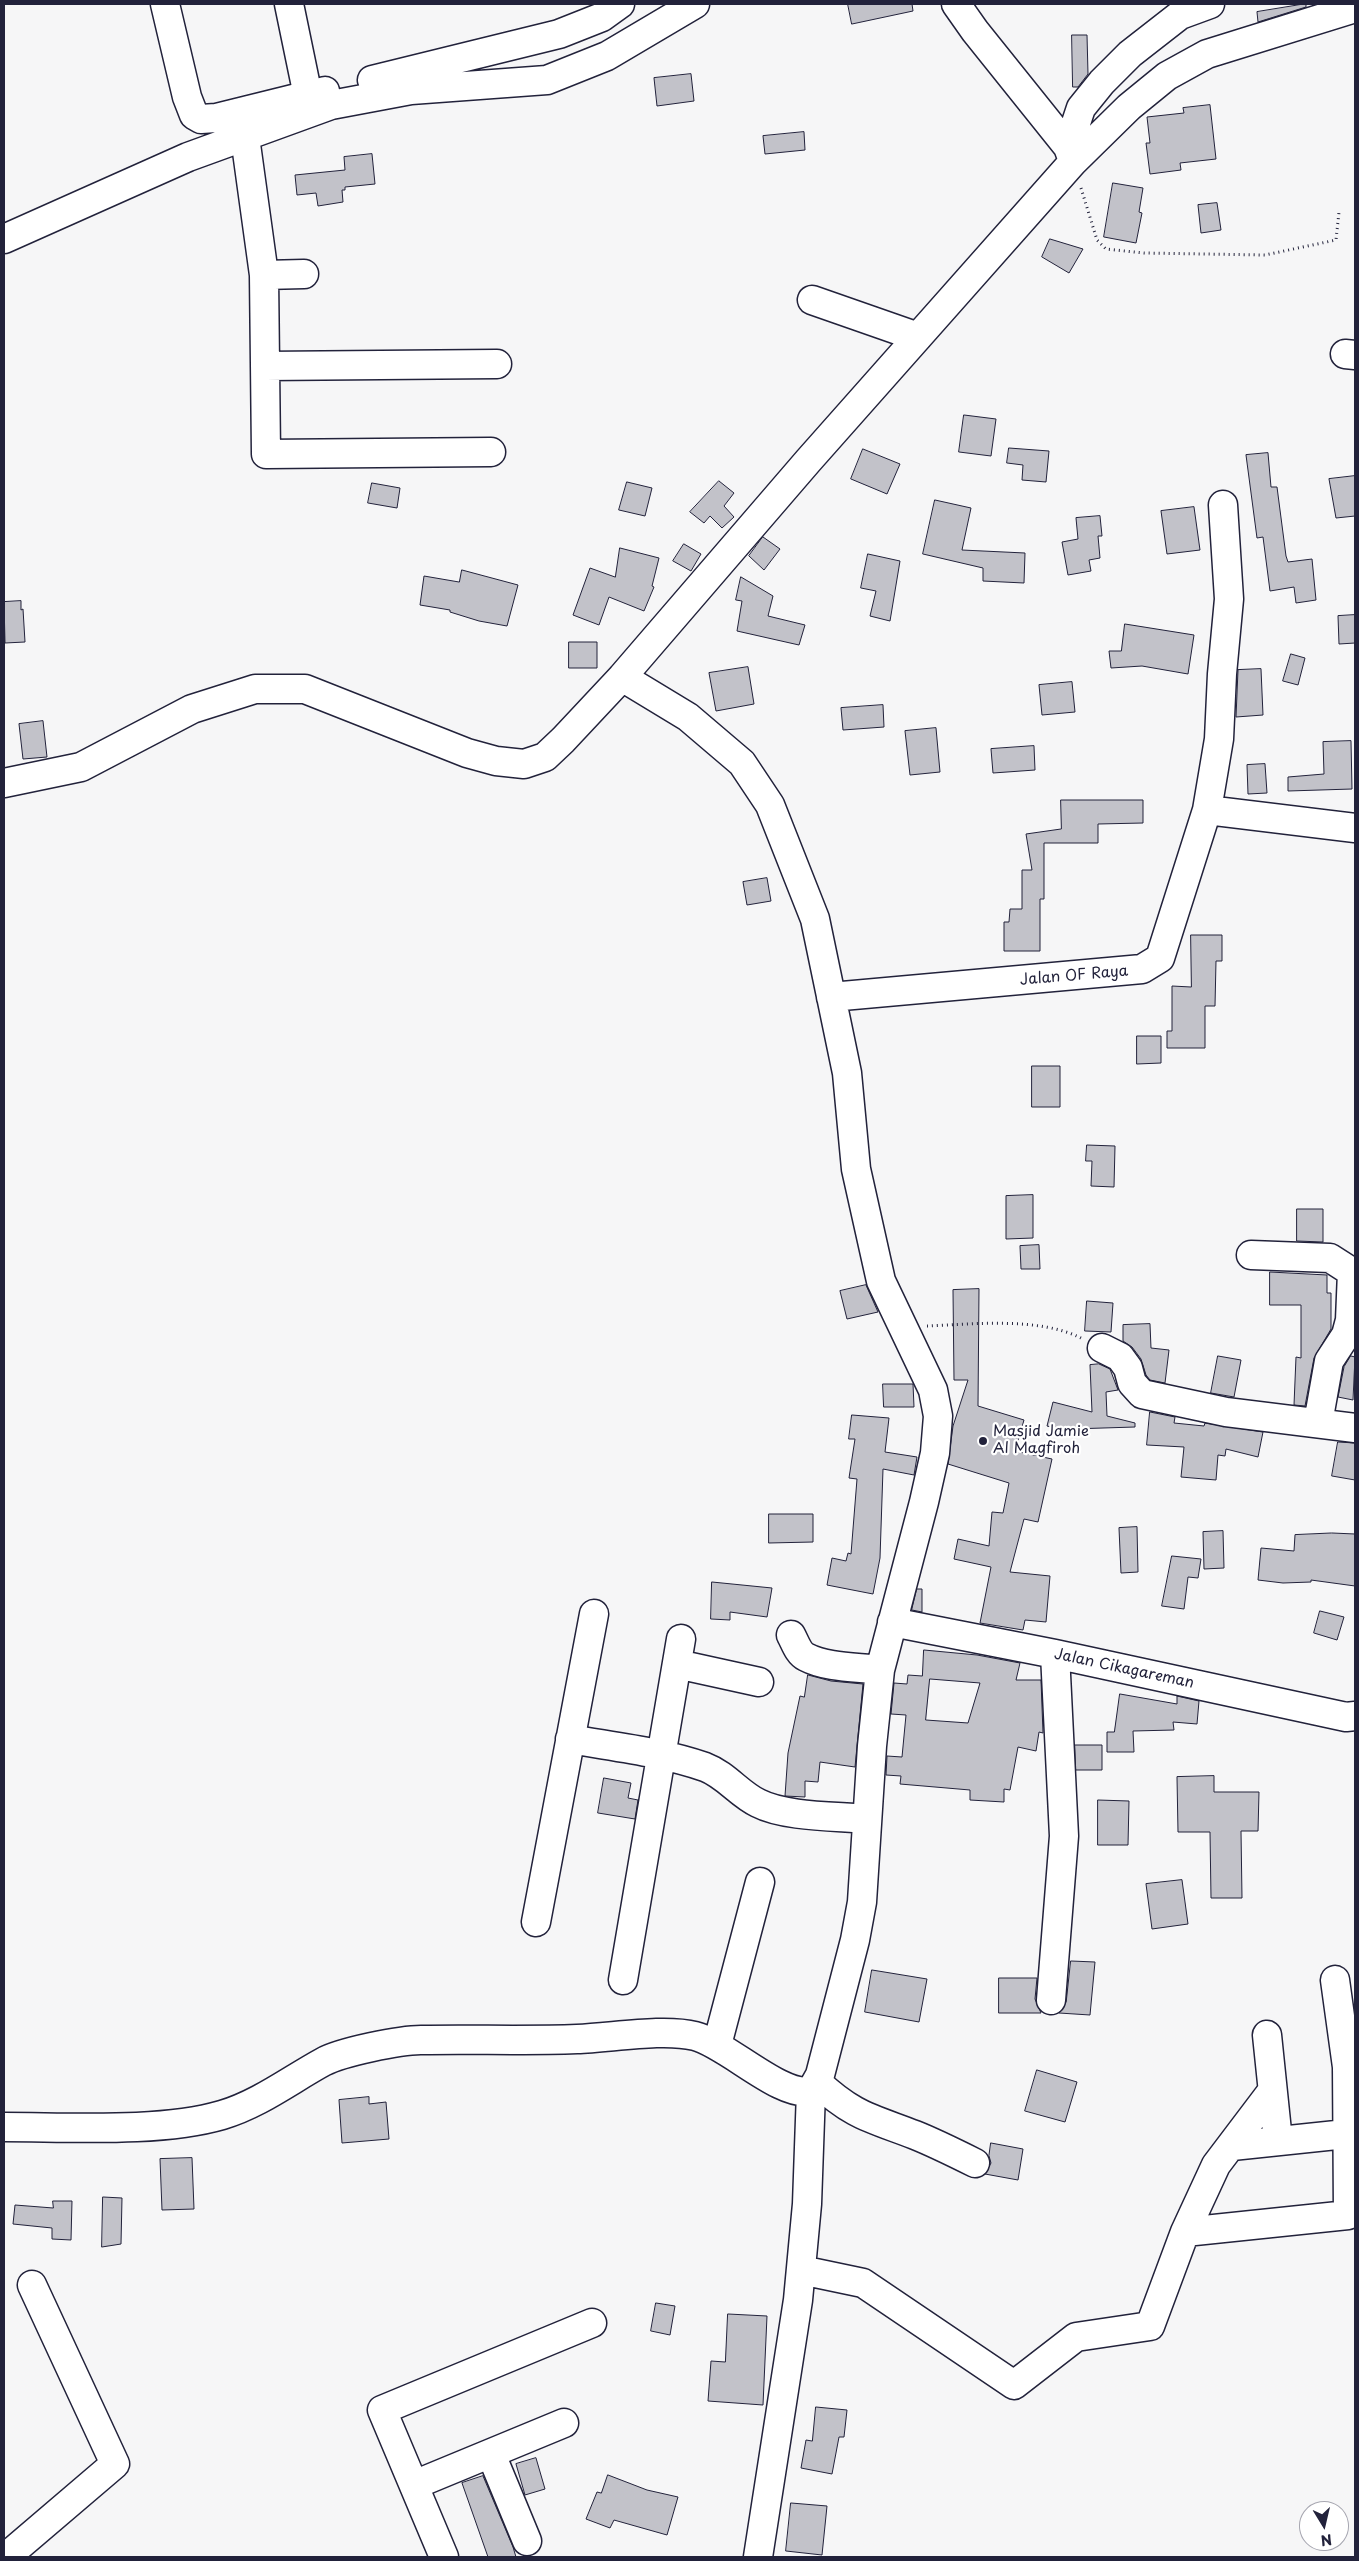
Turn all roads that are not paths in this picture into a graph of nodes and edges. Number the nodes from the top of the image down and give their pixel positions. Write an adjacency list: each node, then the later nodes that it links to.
1 (165, 4): 8 (street)
2 (289, 4): 8 (street)
3 (620, 4): 8 (street)
4 (694, 4): 9 (street)
5 (956, 4): 10 (street)
6 (1210, 4): 10 (street)
7 (1355, 8): 10 (street)
8 (308, 96)
9 (245, 137): 11 (street); 13 (street)
10 (1071, 155): 15 (street)
11 (4, 239)
12 (304, 274): 13 (street)
13 (264, 275): 17 (street)
14 (812, 300): 15 (street)
15 (918, 337): 20 (street)
16 (498, 364): 17 (street)
17 (265, 366): 18 (street)
18 (491, 452)
19 (1223, 504): 22 (street, Jalan OF Raya)
20 (622, 677): 21 (street); 24 (street)
21 (4, 783)
22 (1207, 810): 23 (street); 24 (street, Jalan OF Raya)
23 (1355, 828)
24 (831, 998): 31 (street)
25 (1251, 1255): 26 (street)
26 (1354, 1273): 28 (street)
27 (1102, 1348): 28 (street)
28 (1318, 1423): 29 (street)
29 (1355, 1428)
30 (594, 1614): 37 (street)
31 (892, 1622): 33 (street, Jalan Cikagareman); 34 (street)
32 (791, 1635): 34 (street)
33 (1055, 1654): 36 (street, Jalan Cikagareman); 44 (street)
34 (880, 1670): 39 (street)
35 (759, 1682): 38 (street)
36 (1355, 1716)
37 (570, 1739): 38 (street); 41 (street)
38 (661, 1755): 39 (street); 42 (street)
39 (867, 1819): 47 (street)
40 (760, 1882): 46 (street)
41 (536, 1922)
42 (623, 1980)
43 (1335, 1980): 50 (street)
44 (1051, 2000)
45 (1266, 2035): 48 (street)
46 (717, 2045): 47 (street); 49 (street)
47 (814, 2086): 53 (street); 55 (street)
48 (1272, 2091): 51 (street); 52 (street)
49 (4, 2127)
50 (1346, 2134): 51 (street); 54 (street)
51 (1278, 2141): 52 (street)
52 (1232, 2146): 54 (street)
53 (975, 2163)
54 (1185, 2232): 55 (street)
55 (801, 2270): 64 (street)
56 (32, 2285): 62 (street)
57 (592, 2324): 60 (street)
58 (564, 2423): 59 (street)
59 (490, 2454): 60 (street); 61 (street)
60 (414, 2486): 63 (street)
61 (527, 2541)
62 (6, 2557)
63 (444, 2557)
64 (758, 2557)

